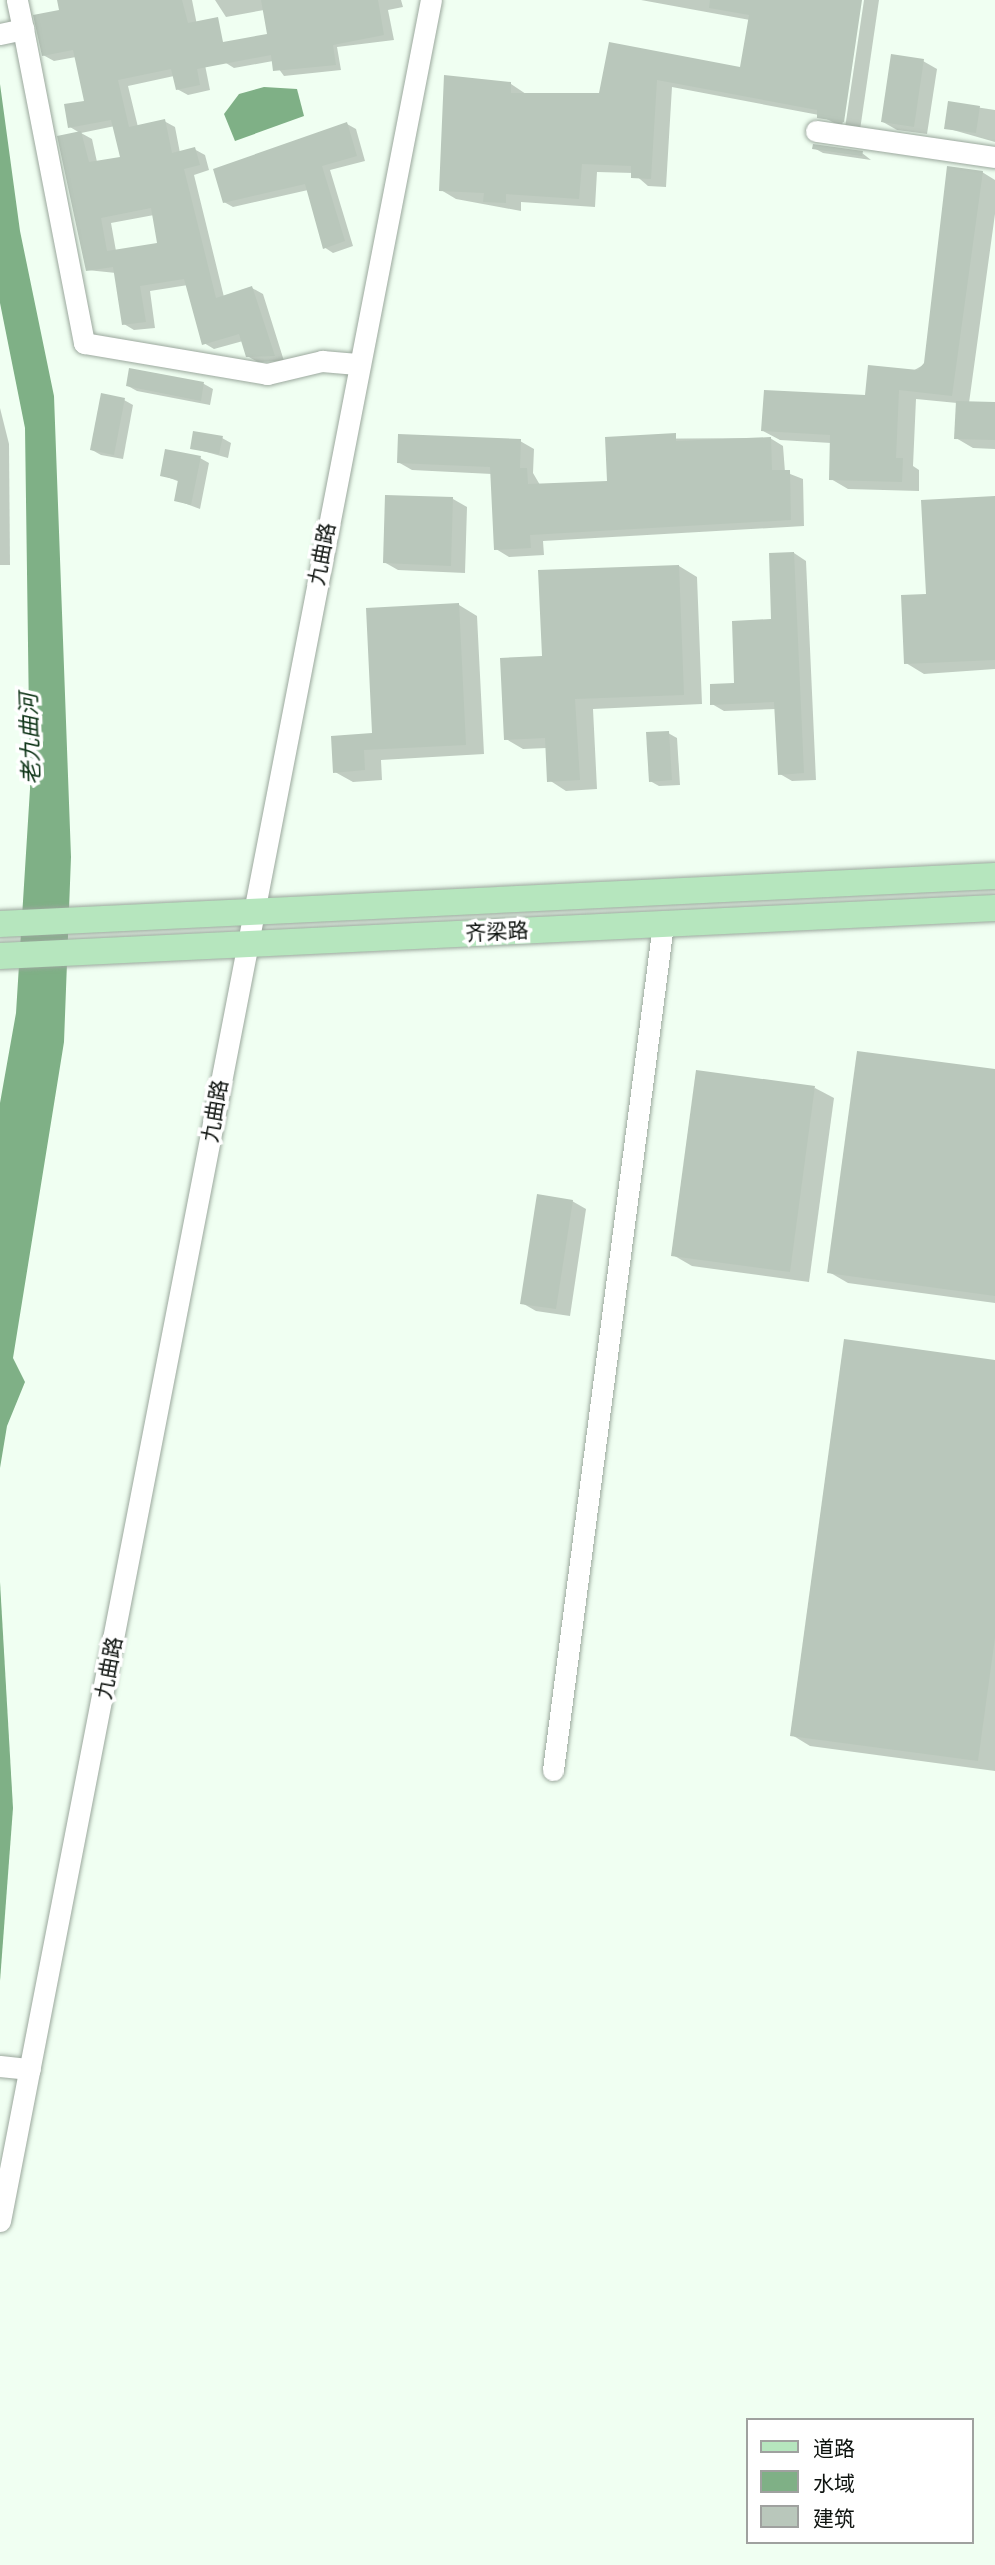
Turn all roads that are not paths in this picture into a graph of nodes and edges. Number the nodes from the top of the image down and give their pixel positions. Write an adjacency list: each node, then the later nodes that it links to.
1 (17, 0): 3 (street)
2 (431, 0): 6 (street, 九曲路)
3 (11, 31): 6 (street)
4 (817, 131): 5 (street)
5 (995, 157)
6 (360, 365): 9 (street, 九曲路)
7 (995, 876): 9 (main road, 齐梁路)
8 (995, 908): 11 (main road, 齐梁路)
9 (251, 912): 10 (main road, 齐梁路); 12 (street, 九曲路)
10 (4, 924)
11 (663, 924): 12 (main road, 齐梁路); 14 (street)
12 (246, 944): 13 (main road, 齐梁路); 16 (street, 九曲路)
13 (4, 956)
14 (553, 1770)
15 (0, 2066): 16 (street)
16 (30, 2068): 17 (street, 九曲路)
17 (0, 2221)

